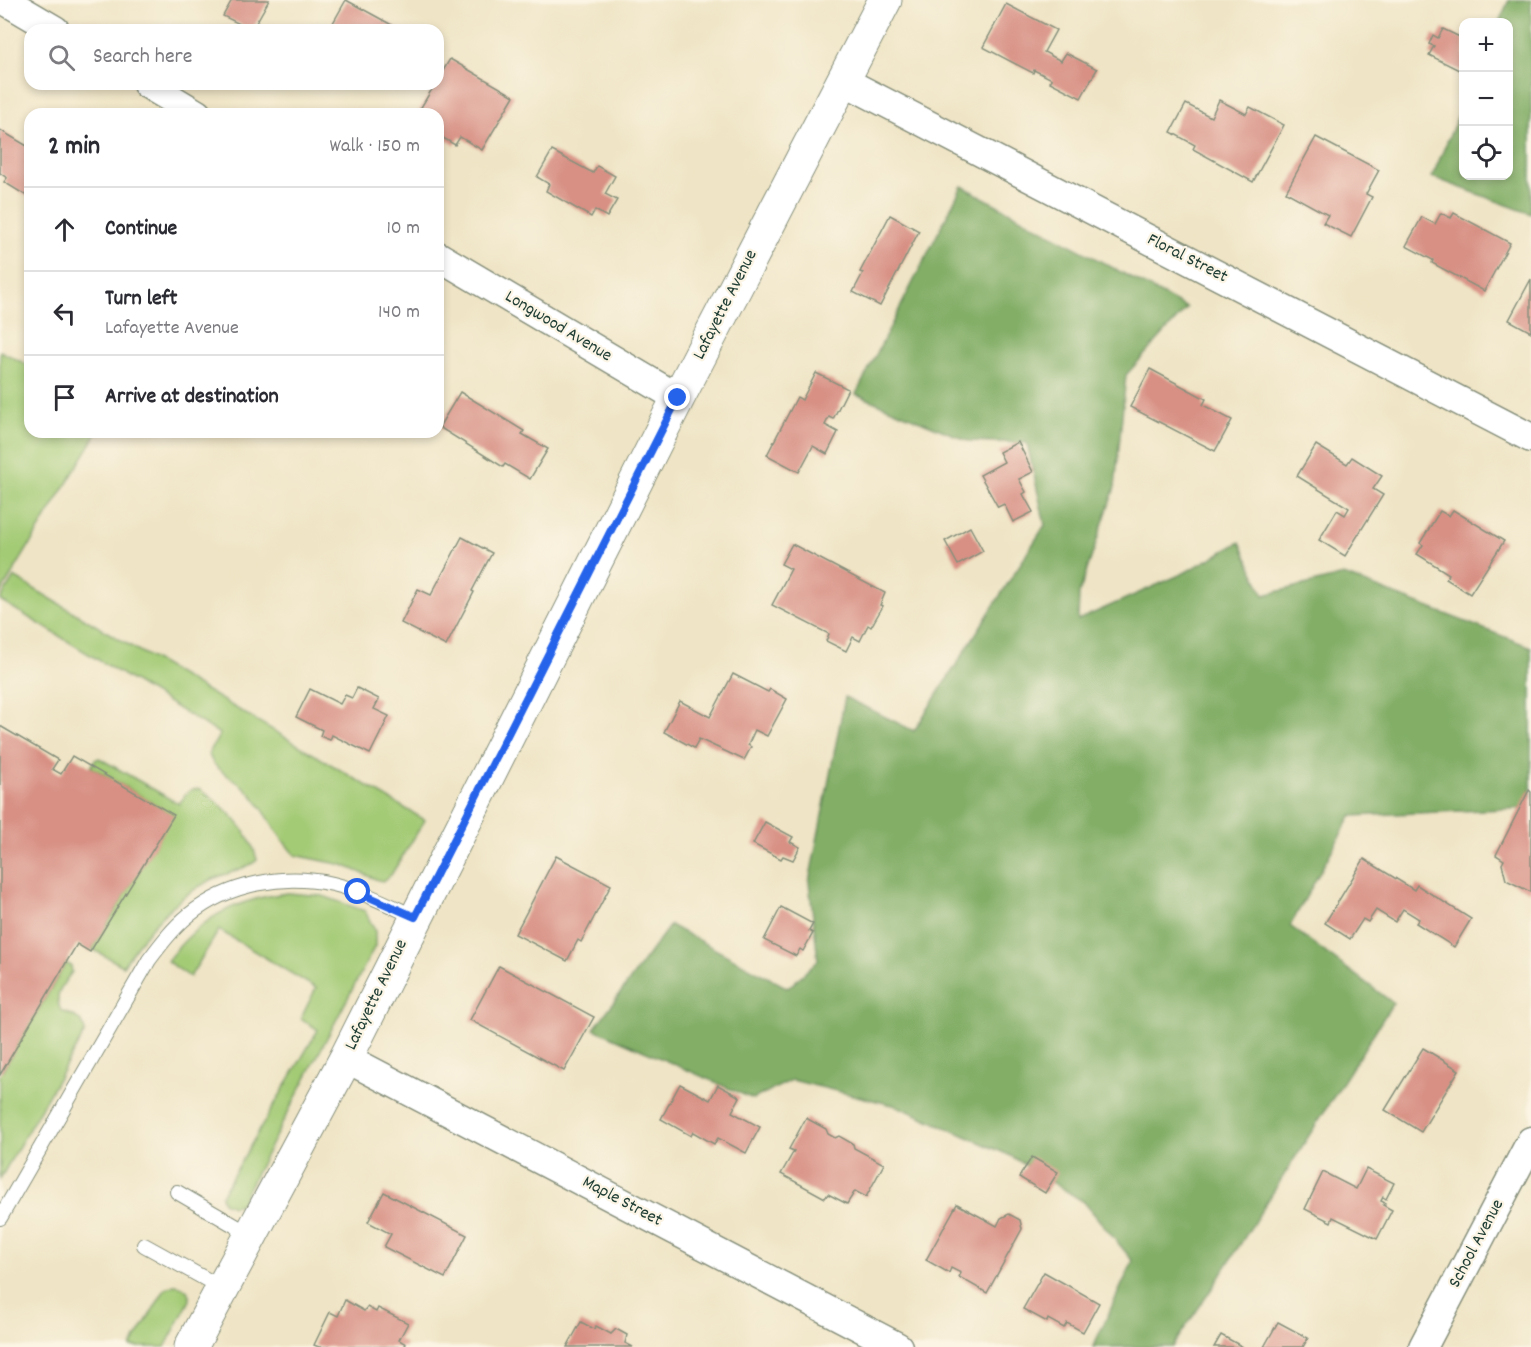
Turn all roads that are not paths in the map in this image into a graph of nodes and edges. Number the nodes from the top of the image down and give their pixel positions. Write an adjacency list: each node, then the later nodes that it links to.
1 (4, 0): 3 (street)
2 (885, 0): 4 (street, Lafayette Avenue)
3 (45, 24)
4 (843, 80): 8 (street, Lafayette Avenue); 9 (street, Floral Street)
5 (157, 90): 6 (street)
6 (187, 108)
7 (444, 260): 8 (street, Longwood Avenue)
8 (678, 398): 10 (street, Lafayette Avenue)
9 (1531, 438)
10 (415, 917): 11 (street, Lafayette Avenue); 14 (lane)
11 (346, 1058): 15 (street, Lafayette Avenue); 19 (street, Maple Street)
12 (1531, 1141): 20 (street, School Avenue)
13 (177, 1192): 15 (lane)
14 (0, 1218)
15 (251, 1235): 17 (street, Lafayette Avenue)
16 (144, 1245): 17 (lane)
17 (222, 1288): 18 (street, Lafayette Avenue)
18 (191, 1347)
19 (898, 1347)
20 (1423, 1347)

